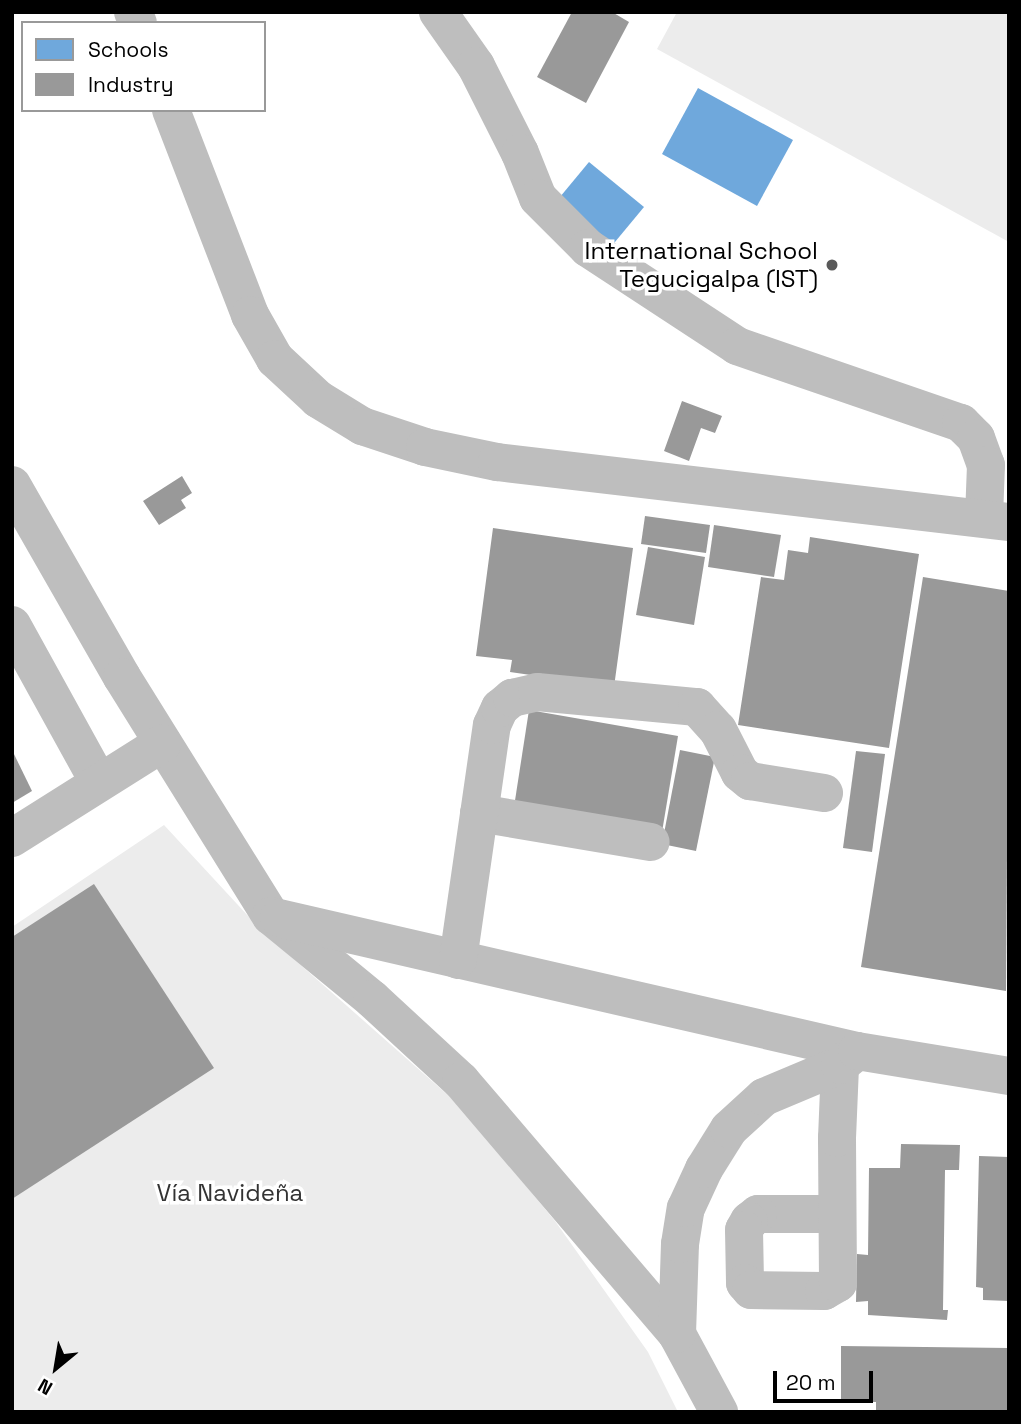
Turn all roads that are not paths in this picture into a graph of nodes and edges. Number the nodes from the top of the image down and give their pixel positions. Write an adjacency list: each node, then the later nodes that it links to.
1 (438, 12): 4 (lane)
2 (172, 112): 4 (lane)
3 (12, 485): 6 (lane)
4 (996, 520)
5 (12, 625): 7 (lane)
6 (163, 743): 7 (lane); 12 (lane)
7 (98, 781): 10 (lane)
8 (824, 793): 9 (lane)
9 (479, 813): 11 (lane); 13 (lane)
10 (12, 838)
11 (651, 842)
12 (271, 916): 13 (lane); 17 (lane)
13 (458, 960): 14 (lane)
14 (849, 1058): 15 (lane); 16 (lane); 17 (lane)
15 (1009, 1076)
16 (837, 1214)
17 (677, 1334): 18 (lane)
18 (719, 1412)

